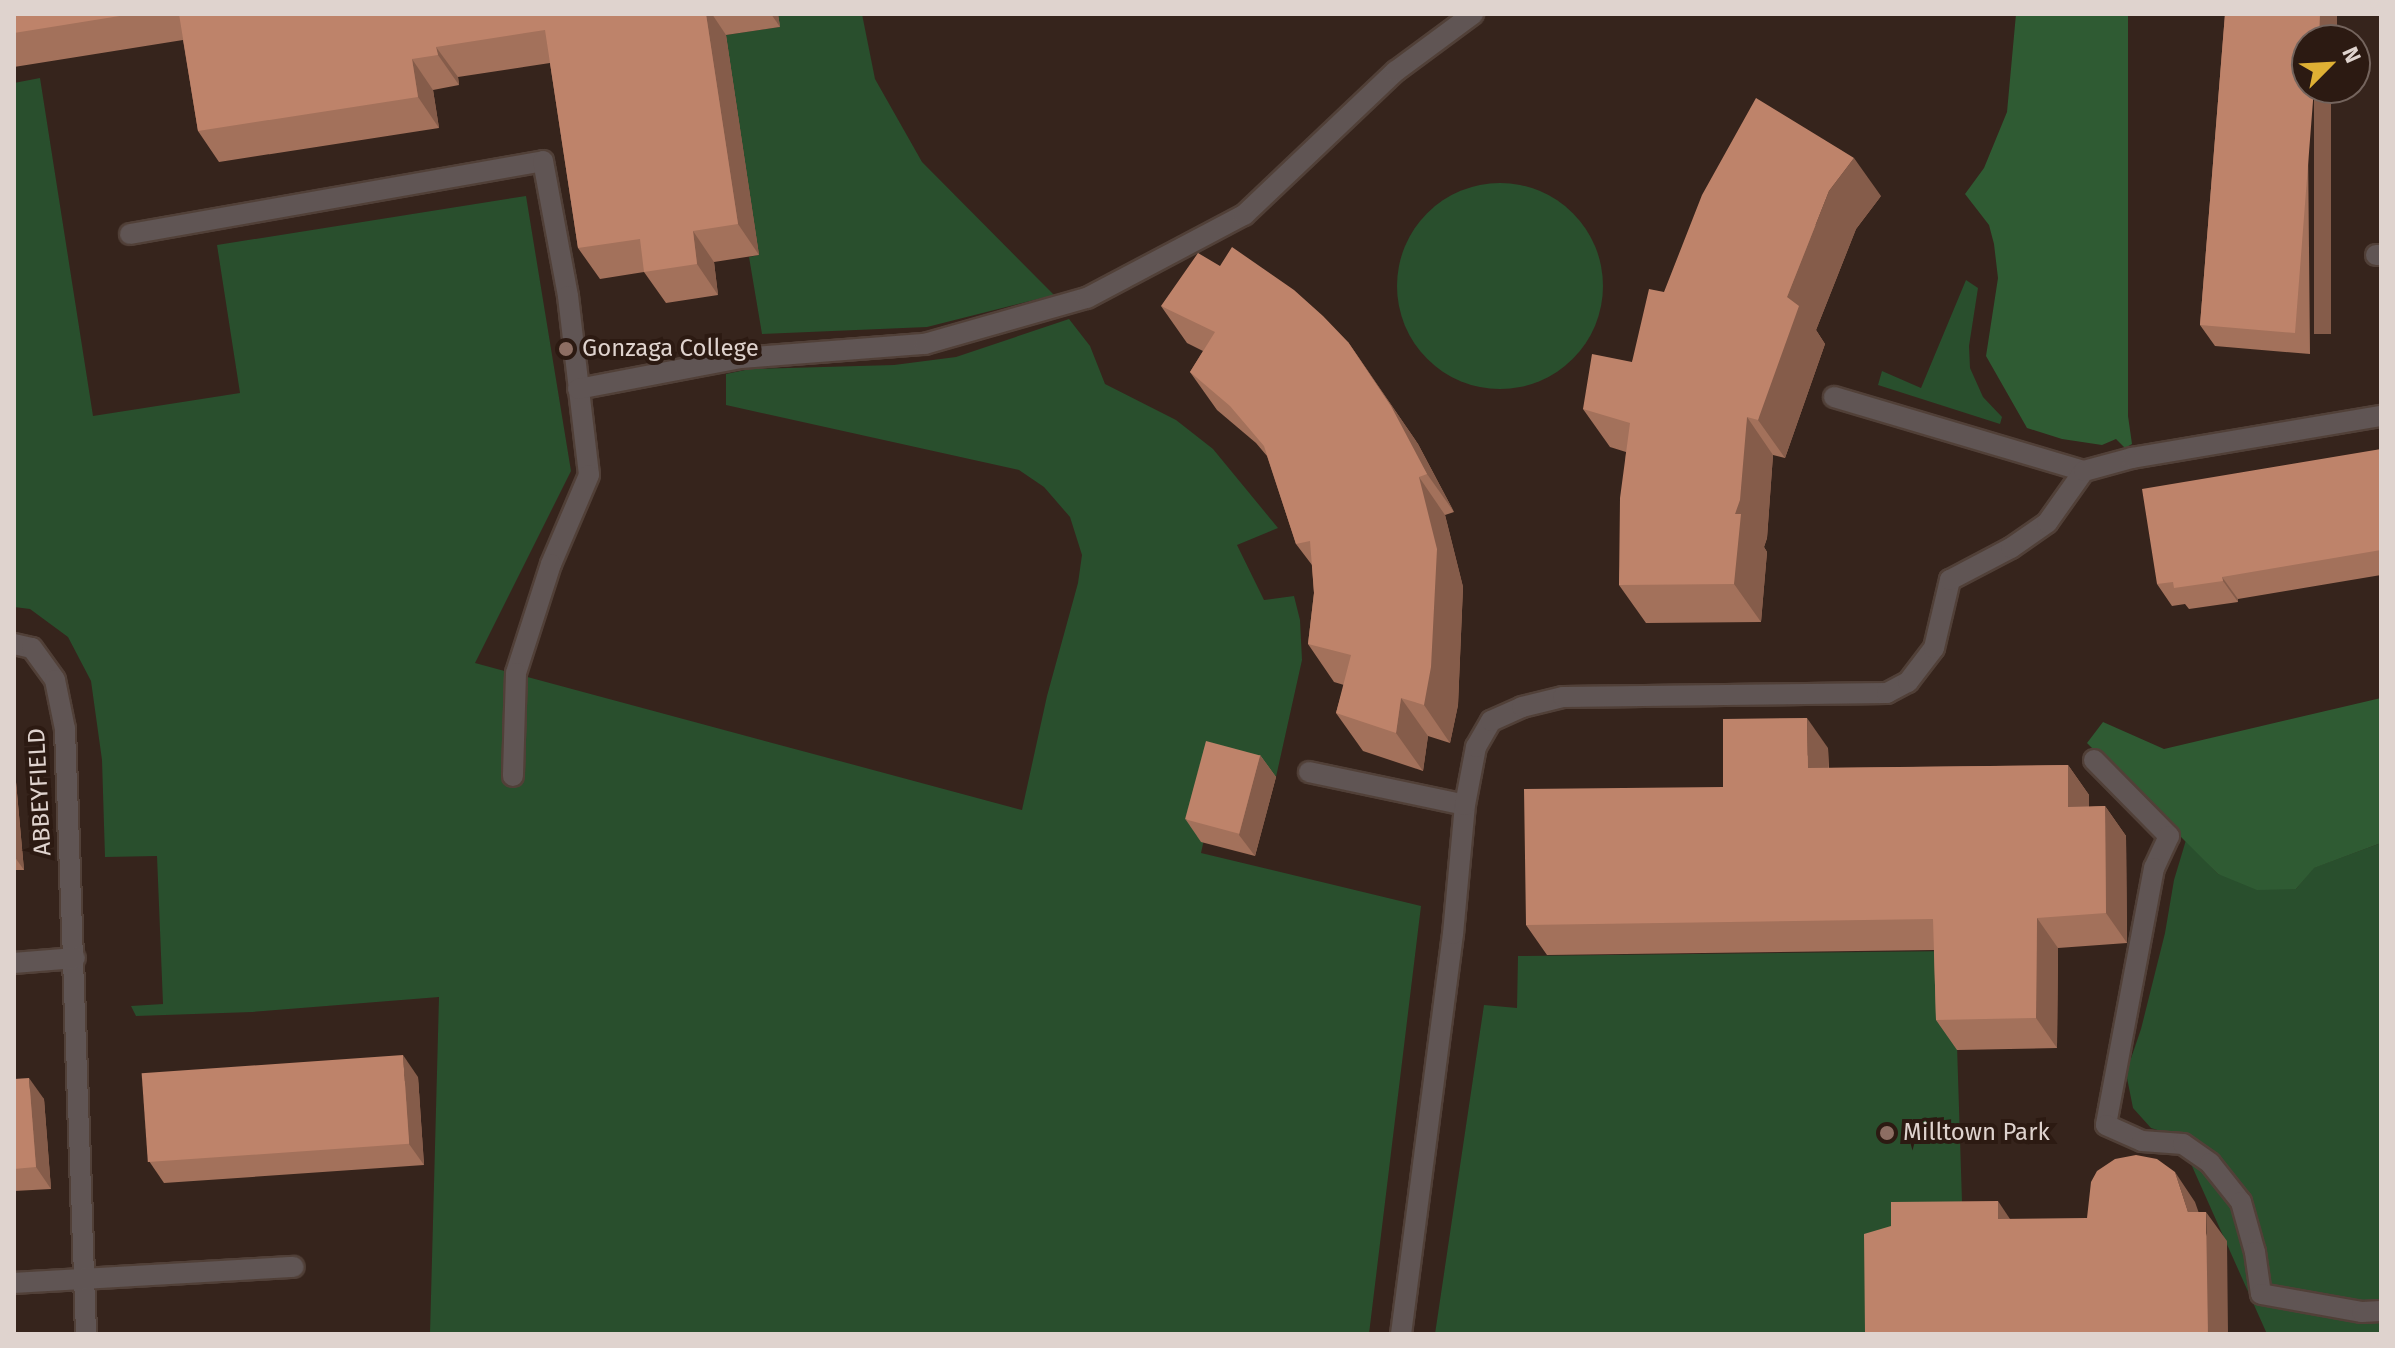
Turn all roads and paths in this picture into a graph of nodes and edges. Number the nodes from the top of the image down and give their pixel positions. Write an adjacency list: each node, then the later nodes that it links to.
1 (1473, 14): 3 (street)
2 (130, 234): 3 (street)
3 (578, 389): 10 (street)
4 (1834, 397): 6 (street)
5 (2381, 416): 6 (street)
6 (2084, 471): 11 (street)
7 (14, 644): 12 (street, ABBEYFIELD)
8 (2094, 760): 17 (street)
9 (1309, 772): 11 (street)
10 (513, 776)
11 (1465, 805): 19 (street)
12 (75, 958): 13 (street); 15 (street, ABBEYFIELD)
13 (14, 963)
14 (294, 1267): 15 (street)
15 (84, 1279): 16 (street); 18 (street, ABBEYFIELD)
16 (14, 1283)
17 (2381, 1311)
18 (86, 1334)
19 (1401, 1334)

